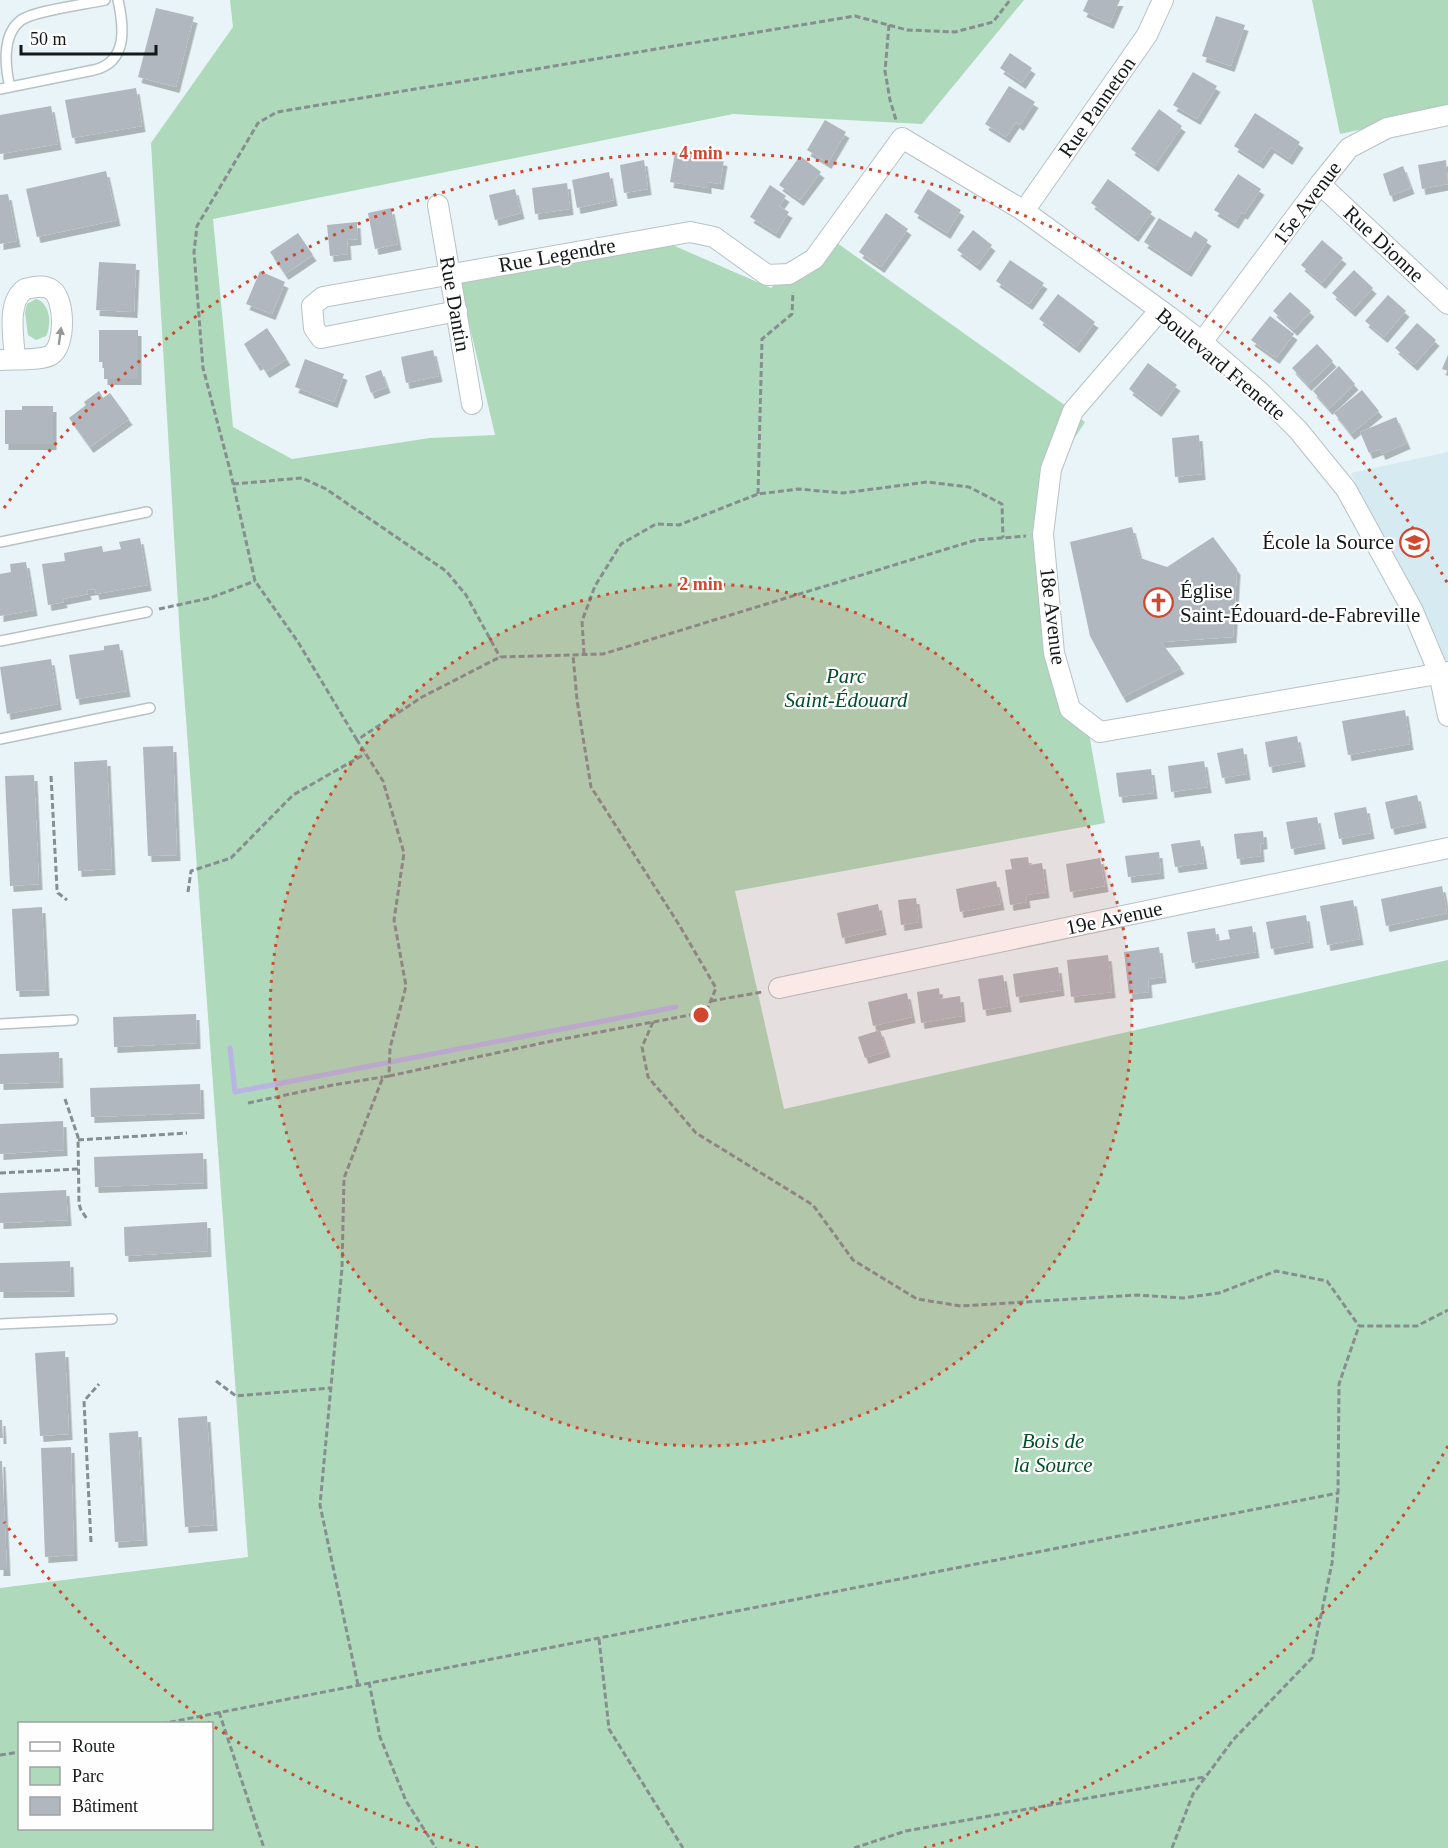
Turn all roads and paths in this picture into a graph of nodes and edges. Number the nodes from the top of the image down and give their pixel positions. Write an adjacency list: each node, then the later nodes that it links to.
1 (105, 0): 5 (lane)
2 (118, 0): 5 (lane)
3 (1163, 0): 10 (street, Rue Panneton)
4 (889, 25): 7 (path)
5 (5, 88)
6 (1448, 115): 8 (street, 15e Avenue)
7 (902, 138): 10 (street, Boulevard Frenette); 12 (street)
8 (1320, 184): 13 (street, Rue Dionne); 16 (street, 15e Avenue)
9 (438, 205): 11 (street, Rue Dantin)
10 (1024, 211): 14 (street, Boulevard Frenette)
11 (450, 274): 12 (street, Rue Legendre); 15 (street, Rue Dantin); 15 (street, Rue Legendre)
12 (789, 274): 19 (path)
13 (1448, 304)
14 (1160, 310): 16 (street, Boulevard Frenette); 21 (street, 18e Avenue)
15 (457, 311): 17 (street, Rue Dantin)
16 (1202, 342): 30 (street, Boulevard Frenette)
17 (472, 404)
18 (233, 484): 29 (path)
19 (758, 494): 22 (path); 27 (path)
20 (147, 512): 23 (lane)
21 (1043, 534): 22 (path); 30 (street, 18e Avenue)
22 (1004, 538): 27 (path)
23 (0, 542)
24 (255, 581): 25 (path)
25 (147, 612): 26 (lane)
26 (0, 640)
27 (584, 654): 28 (path)
28 (573, 655): 29 (path); 40 (path)
29 (500, 657): 34 (path)
30 (1443, 673): 32 (street, Boulevard Frenette)
31 (150, 708): 33 (lane)
32 (1448, 716)
33 (0, 739)
34 (365, 754): 37 (path); 44 (path)
35 (51, 776): 38 (path)
36 (1448, 848): 39 (street, 19e Avenue)
37 (189, 892)
38 (67, 900)
39 (779, 988): 40 (path)
40 (711, 1000): 42 (path)
41 (73, 1020): 43 (lane)
42 (653, 1022): 44 (path); 56 (path)
43 (0, 1024)
44 (389, 1076): 45 (path)
45 (383, 1077): 47 (path); 59 (path)
46 (65, 1099): 49 (path)
47 (248, 1103)
48 (187, 1133): 49 (path)
49 (78, 1140): 50 (path)
50 (78, 1169): 51 (path); 52 (path)
51 (0, 1173)
52 (87, 1218)
53 (1448, 1310): 56 (path)
54 (112, 1319): 55 (lane)
55 (0, 1324)
56 (1359, 1326): 60 (path)
57 (216, 1381): 59 (path)
58 (99, 1384): 61 (path)
59 (330, 1388): 64 (path)
60 (1338, 1493): 62 (path); 69 (path)
61 (91, 1542)
62 (599, 1639): 63 (path); 72 (path)
63 (369, 1682): 64 (path); 71 (path)
64 (358, 1685): 65 (path)
65 (219, 1712): 66 (path); 70 (path)
66 (171, 1722)
67 (18, 1752): 68 (path)
68 (0, 1755)
69 (1206, 1776): 73 (path); 74 (path)
70 (264, 1848)
71 (436, 1848)
72 (683, 1848)
73 (854, 1848)
74 (1172, 1848)

